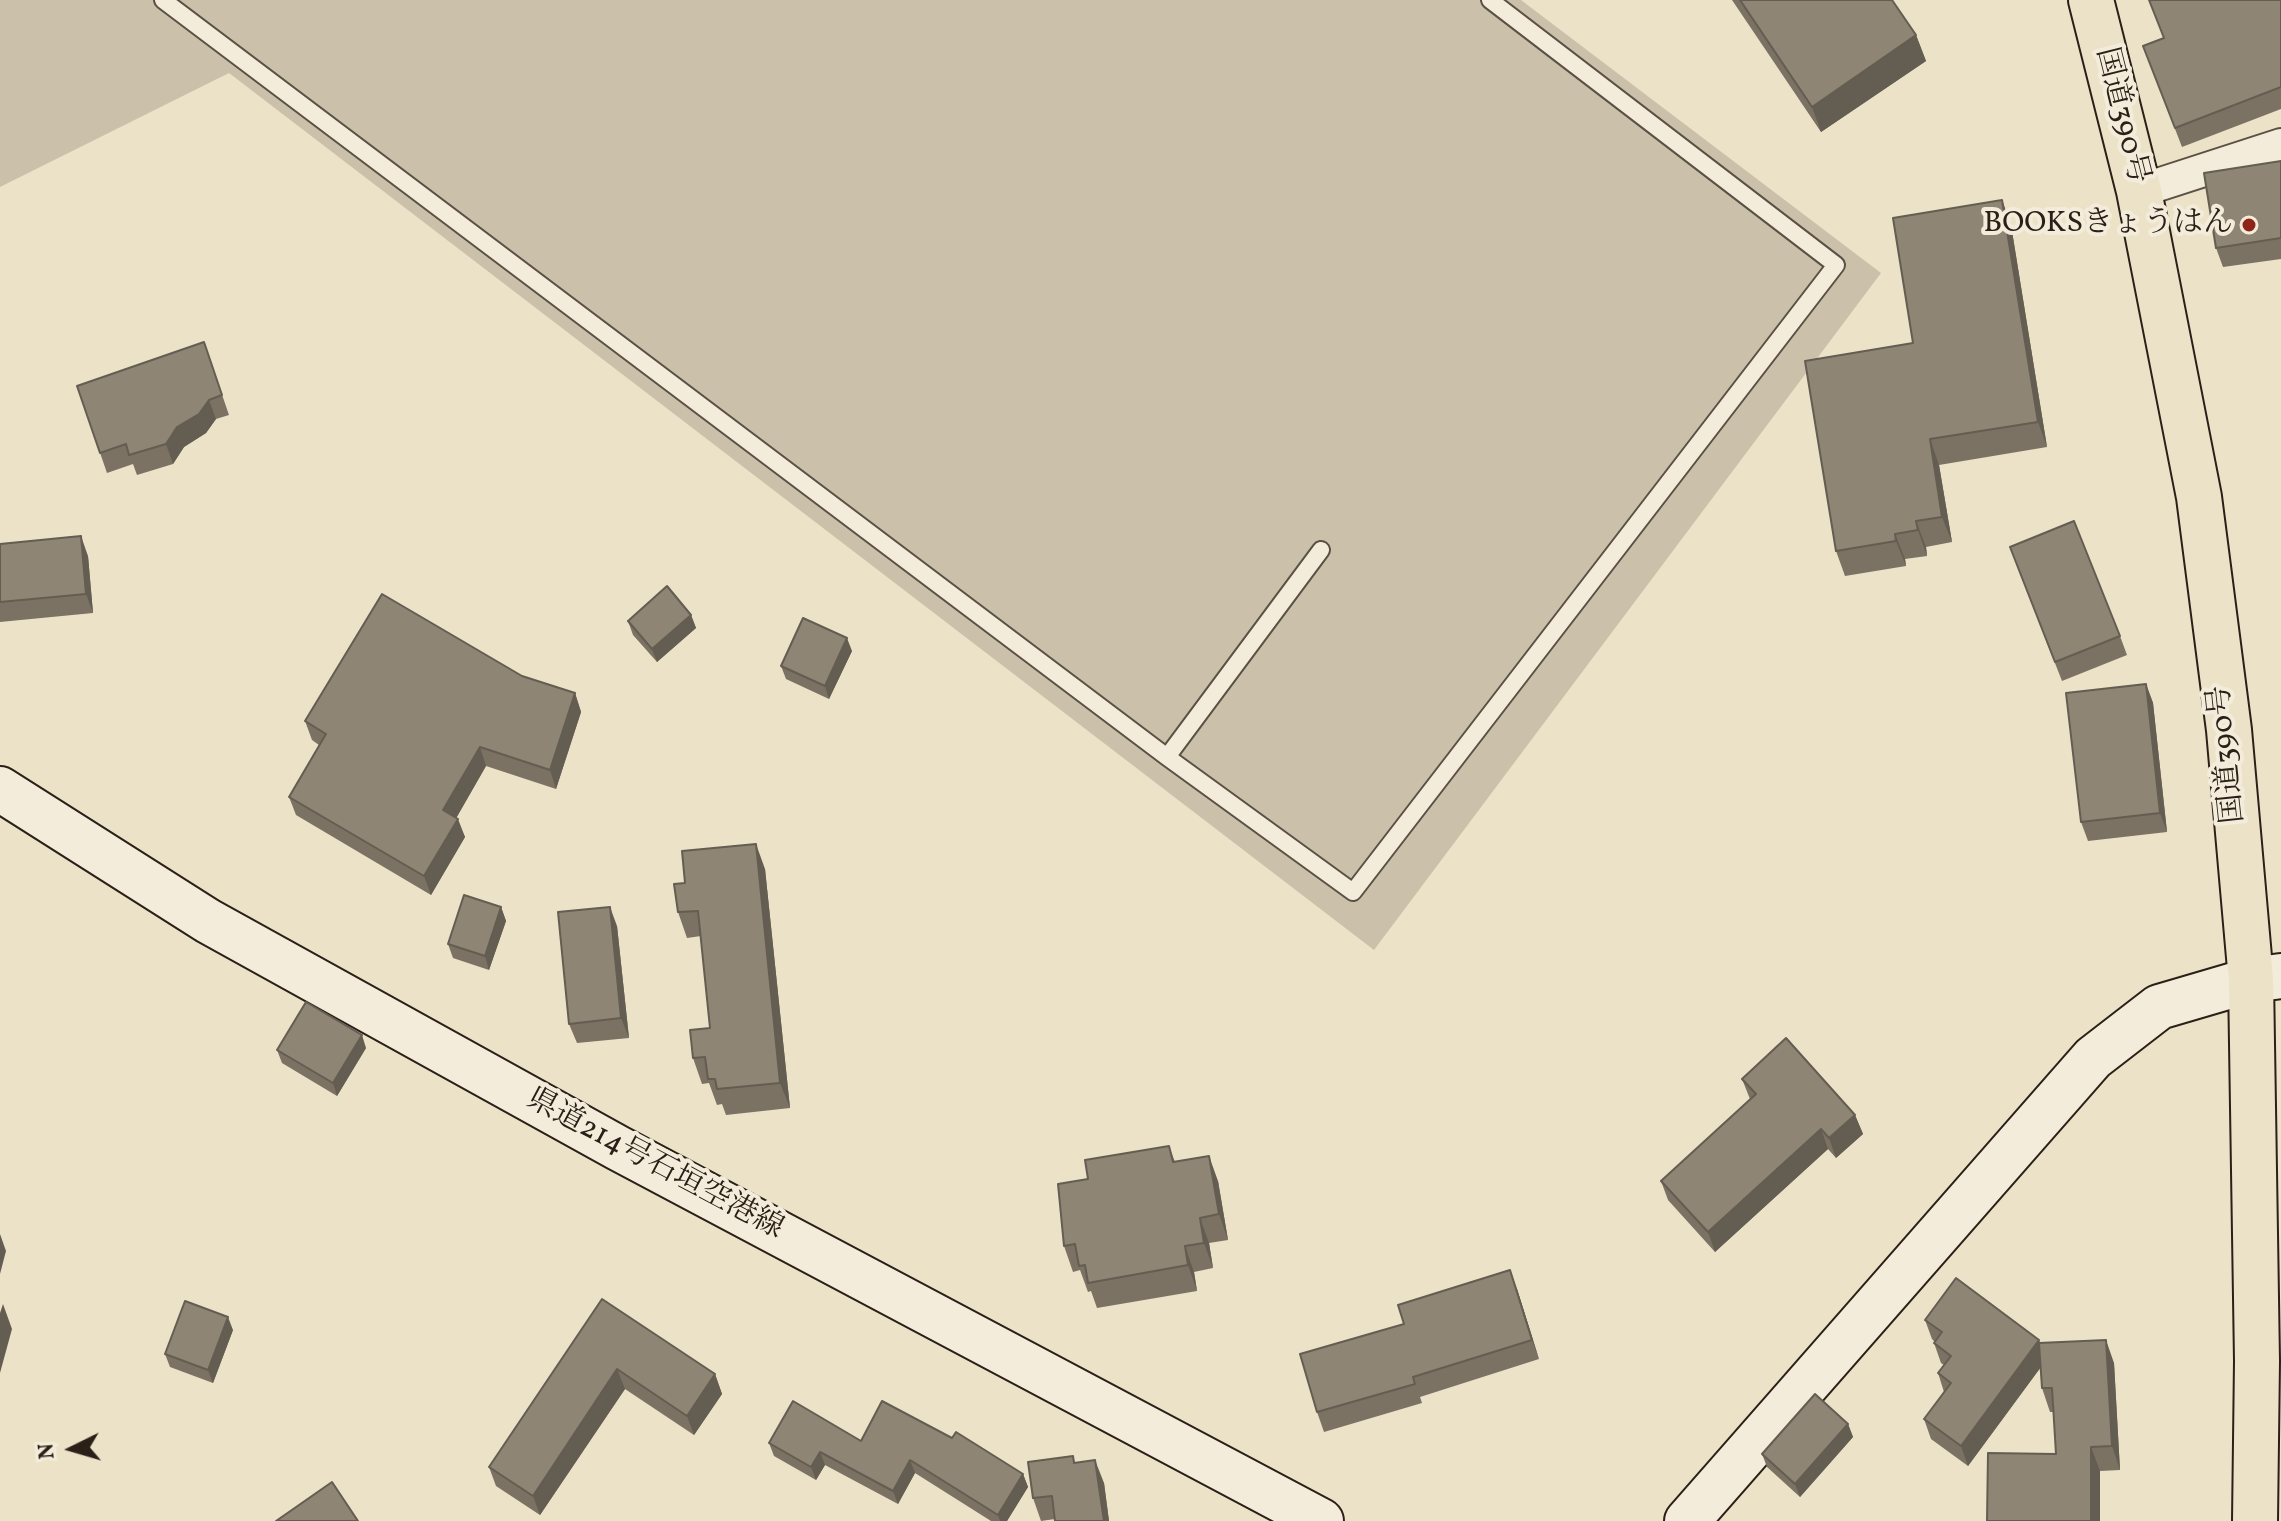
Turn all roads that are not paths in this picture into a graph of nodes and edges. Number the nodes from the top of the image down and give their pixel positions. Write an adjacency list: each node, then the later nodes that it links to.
1 (163, 0): 7 (lane)
2 (1490, 0): 7 (lane)
3 (2091, 0): 5 (highway, 国道390号)
4 (2281, 145): 5 (street)
5 (2139, 191): 9 (highway, 国道390号)
6 (1321, 550): 7 (lane)
7 (1167, 757)
8 (0, 789): 10 (main road, 県道214号石垣空港線)
9 (2266, 978): 11 (main road); 12 (highway, 国道390号)
10 (1321, 1521)
11 (1687, 1521)
12 (2255, 1521)

